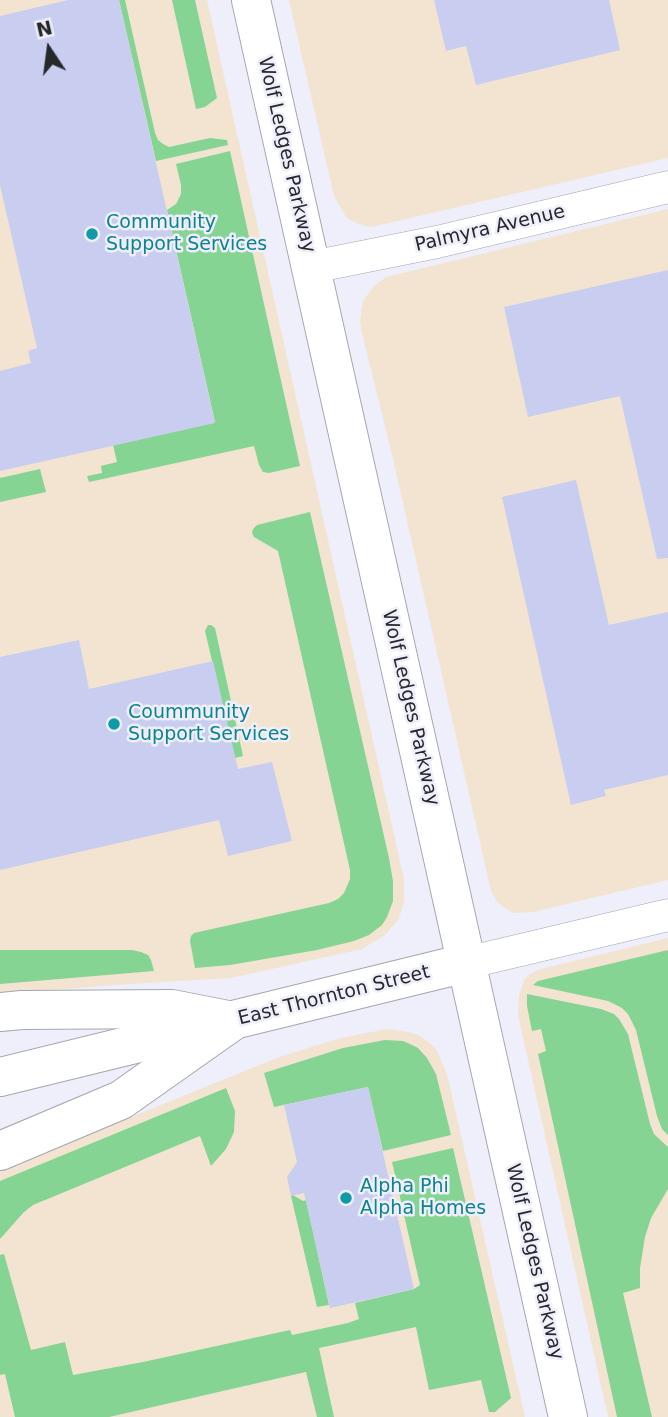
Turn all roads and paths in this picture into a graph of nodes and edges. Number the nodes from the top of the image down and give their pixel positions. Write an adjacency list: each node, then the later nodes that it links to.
1 (251, 0): 3 (main road, Wolf Ledges Parkway)
2 (668, 187): 3 (street, Palmyra Avenue)
3 (312, 267): 5 (main road, Wolf Ledges Parkway)
4 (668, 915): 5 (street, East Thornton Street)
5 (466, 963): 7 (main road, East Thornton Street); 10 (main road, Wolf Ledges Parkway)
6 (0, 1012): 7 (main road)
7 (233, 1021): 8 (main road, East Thornton Street); 9 (main road)
8 (0, 1077)
9 (0, 1151)
10 (568, 1417)

